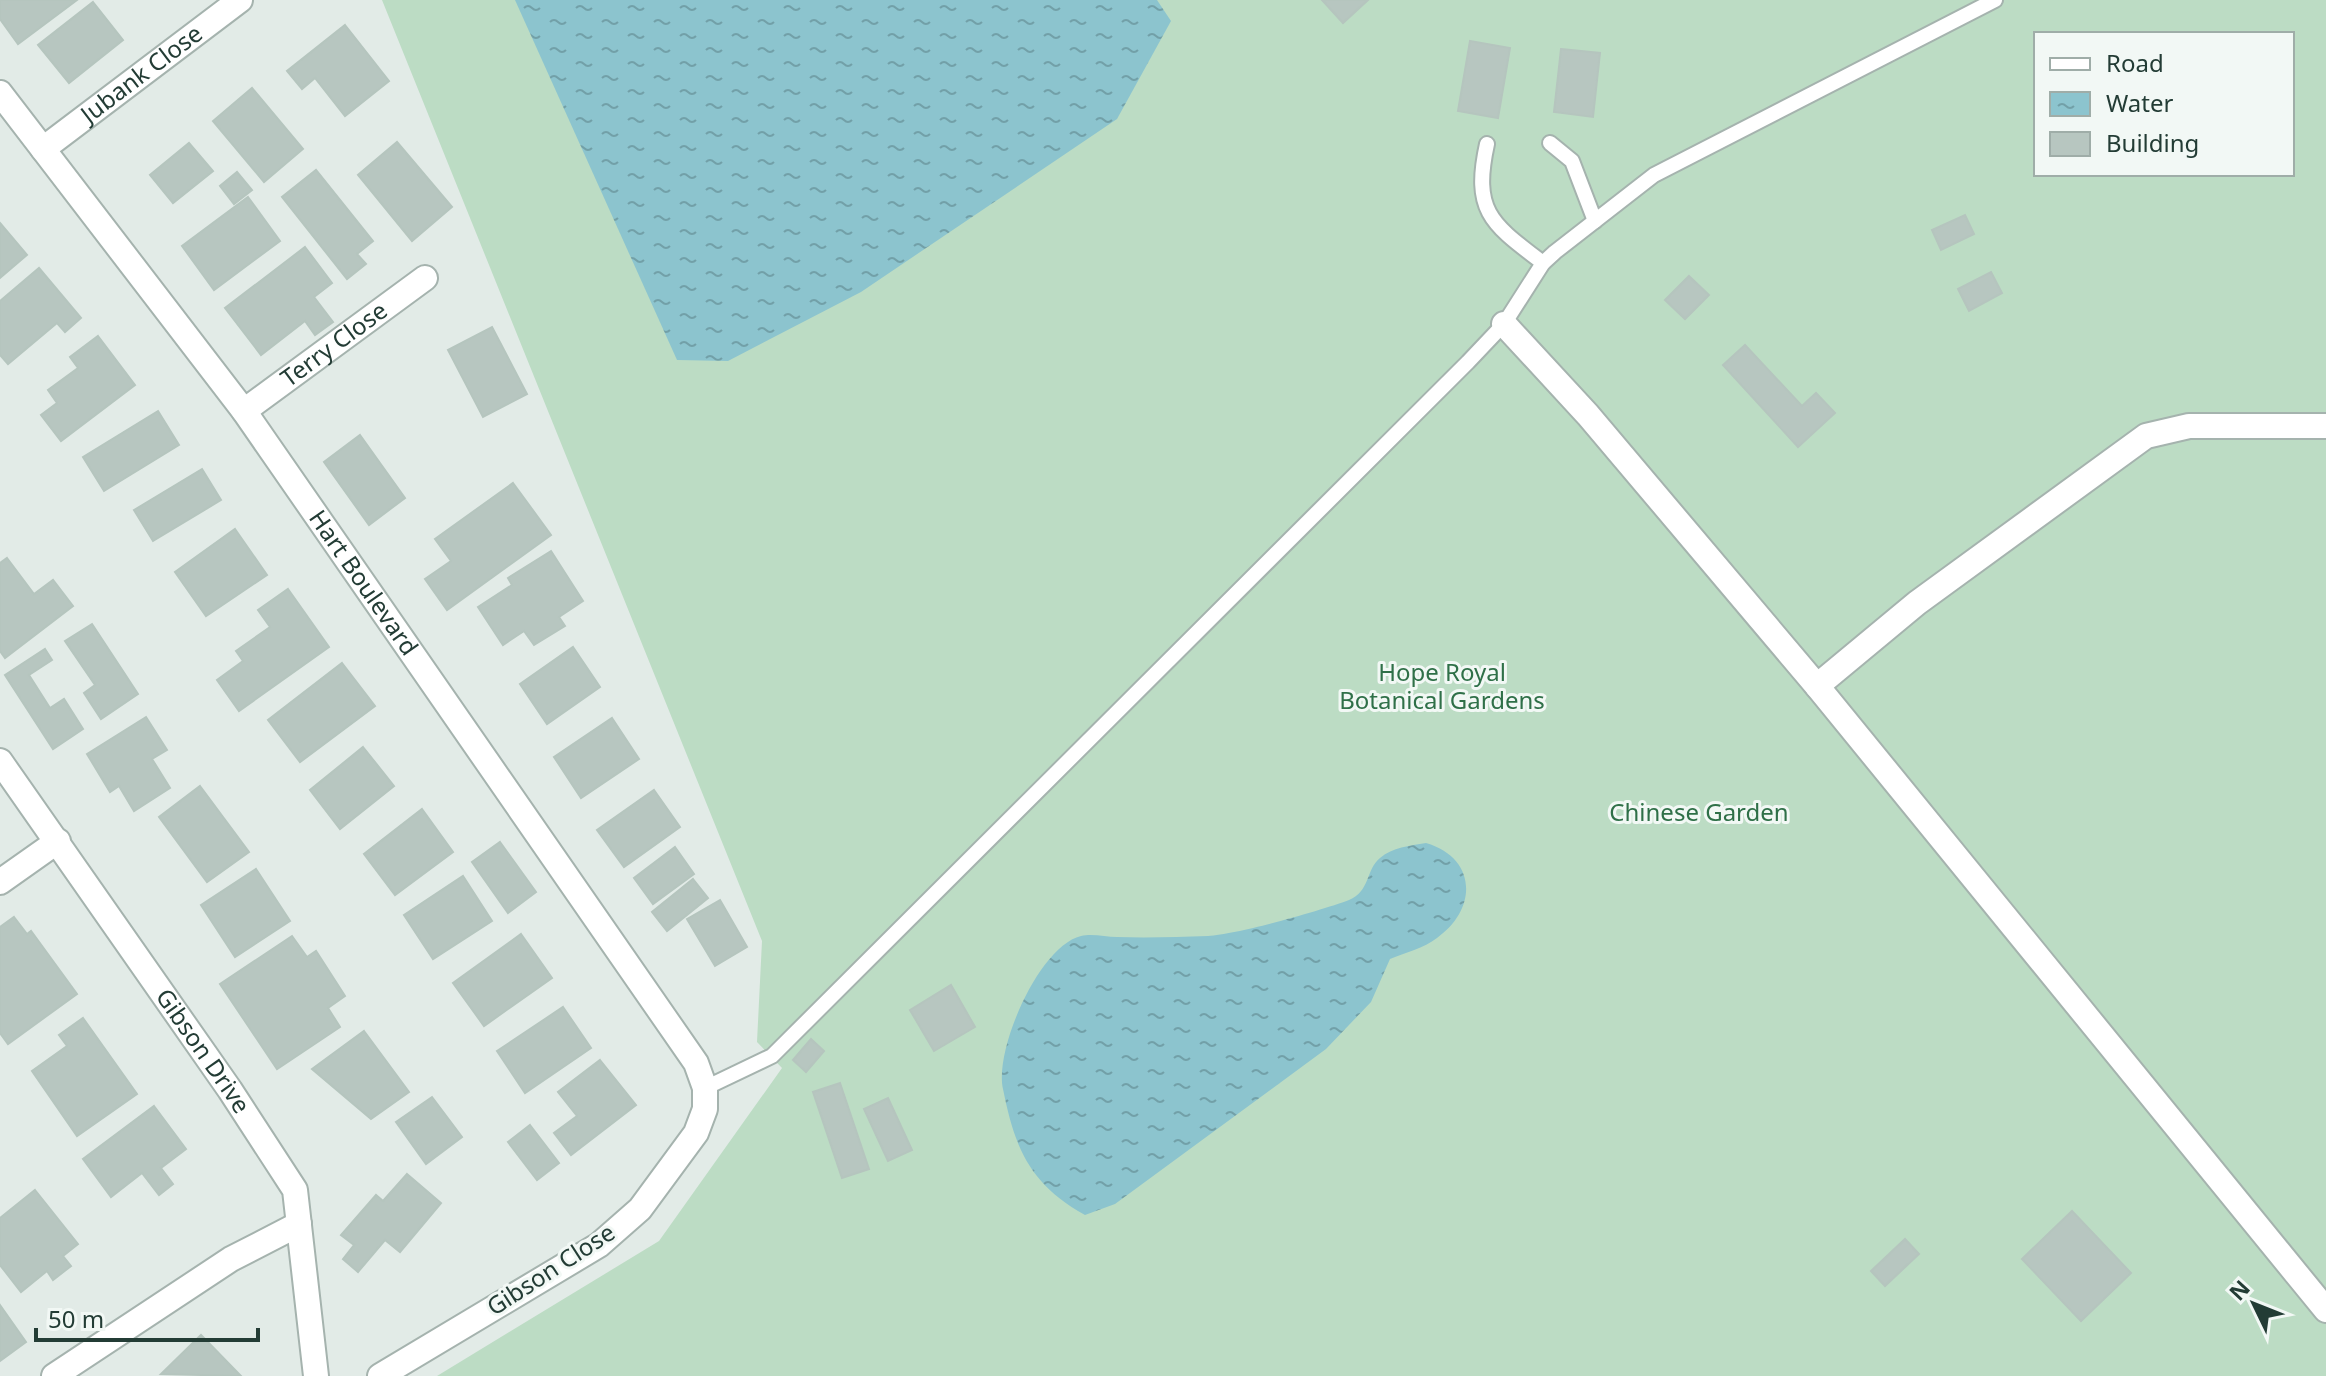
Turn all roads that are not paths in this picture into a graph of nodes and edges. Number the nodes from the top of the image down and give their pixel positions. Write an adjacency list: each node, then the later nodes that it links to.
1 (240, 0): 6 (street, Jubank Close)
2 (1995, 0): 7 (lane)
3 (0, 93): 6 (street, Hart Boulevard)
4 (1550, 143): 7 (lane)
5 (1487, 144): 8 (lane)
6 (43, 149): 11 (street, Hart Boulevard)
7 (1595, 221): 8 (lane)
8 (1543, 263): 10 (lane)
9 (425, 278): 11 (street, Terry Close)
10 (1504, 324): 13 (street); 17 (lane)
11 (244, 411): 17 (street, Hart Boulevard)
12 (2326, 426): 13 (street)
13 (1817, 686): 19 (street)
14 (0, 761): 15 (street, Gibson Drive)
15 (58, 841): 16 (street); 18 (street, Gibson Drive)
16 (0, 882)
17 (705, 1088): 22 (street, Gibson Close)
18 (299, 1224): 20 (street); 21 (street, Gibson Drive)
19 (2326, 1310)
20 (54, 1376)
21 (316, 1376)
22 (380, 1376)

